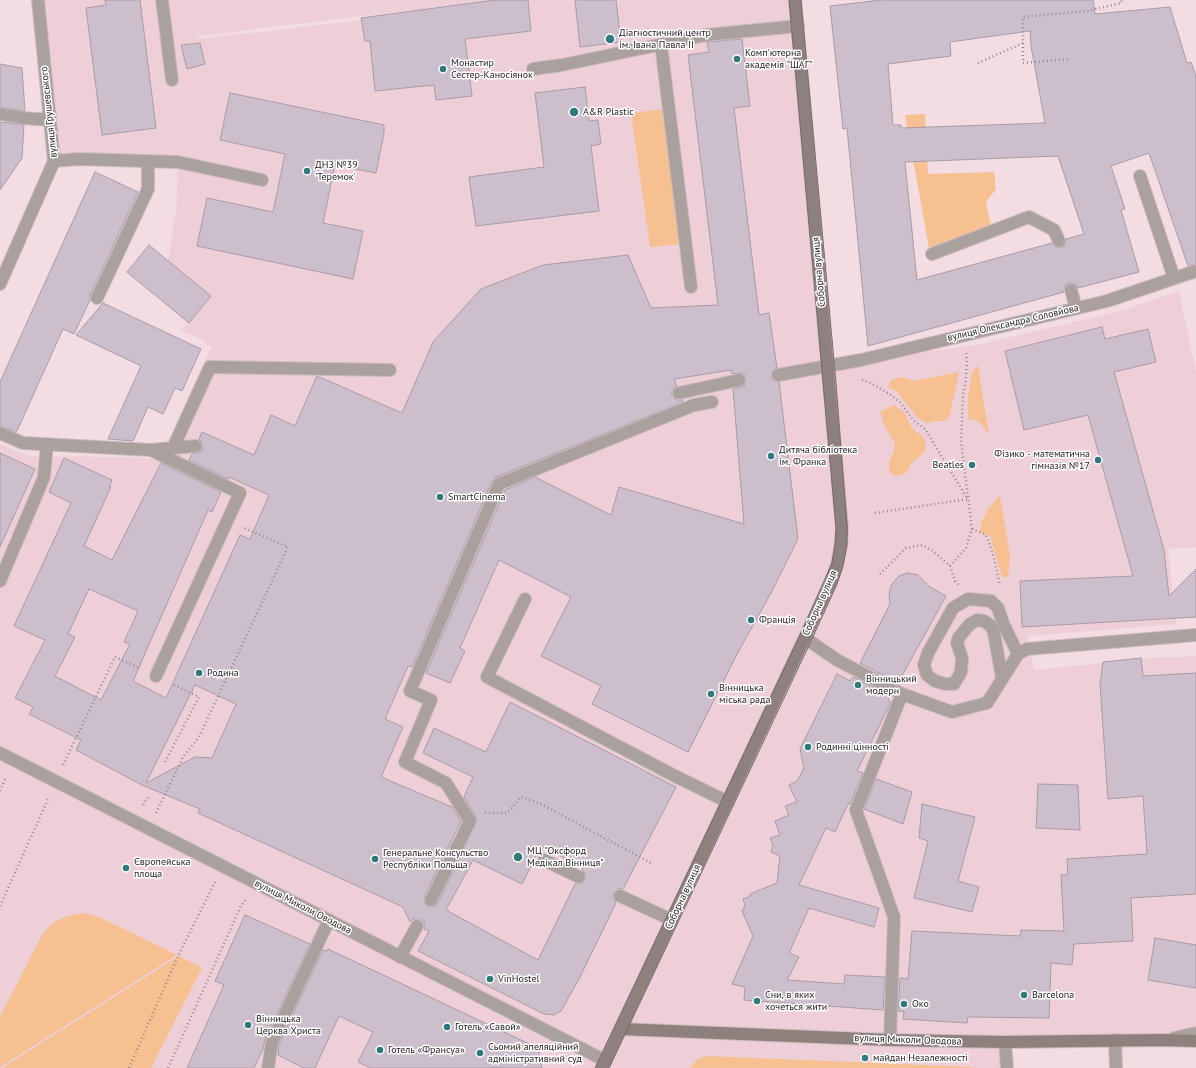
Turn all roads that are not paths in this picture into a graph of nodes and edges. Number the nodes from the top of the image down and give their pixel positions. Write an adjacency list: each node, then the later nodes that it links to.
1 (38, 0): 9 (street, вулиця Грушевського)
2 (162, 0): 7 (street)
3 (795, 0): 4 (street, Соборна вулиця)
4 (798, 26): 5 (street); 23 (street, Соборна вулиця)
5 (661, 45): 6 (street); 19 (street)
6 (533, 69)
7 (172, 80)
8 (0, 114): 9 (street)
9 (50, 120): 10 (street, вулиця Грушевського)
10 (54, 161): 11 (street); 18 (street, вулиця Грушевського)
11 (148, 161): 13 (street); 21 (street)
12 (1140, 176): 17 (street)
13 (262, 180)
14 (1059, 241): 15 (street)
15 (932, 254)
16 (1196, 271): 17 (street, вулиця Олександра Соловйова)
17 (1174, 278): 22 (street, вулиця Олександра Соловйова)
18 (0, 284)
19 (691, 287)
20 (1071, 290): 22 (street)
21 (97, 298)
22 (1076, 308): 23 (street, вулиця Олександра Соловйова)
23 (828, 366): 25 (street, вулиця Олександра Соловйова); 37 (street, Соборна вулиця)
24 (390, 370): 32 (street)
25 (778, 375)
26 (740, 380): 27 (street)
27 (680, 393)
28 (712, 402): 47 (street)
29 (0, 433): 30 (street)
30 (46, 444): 33 (street); 34 (street)
31 (196, 446): 32 (street)
32 (173, 448): 33 (street)
33 (151, 450): 39 (street)
34 (0, 581)
35 (525, 599): 43 (street)
36 (1196, 635): 38 (street)
37 (806, 638): 41 (street); 43 (street, Соборна вулиця)
38 (1018, 654): 40 (street); 40 (street)
39 (156, 676)
40 (1002, 678): 41 (street)
41 (902, 694): 54 (street)
42 (0, 753): 48 (street, вулиця Миколи Оводова)
43 (728, 802): 49 (street, Соборна вулиця)
44 (544, 860): 45 (street)
45 (579, 877)
46 (620, 896): 49 (street)
47 (431, 900)
48 (328, 920): 51 (street, вулиця Миколи Оводова); 60 (street)
49 (672, 920): 52 (street, Соборна вулиця)
50 (417, 926): 51 (street)
51 (400, 957): 59 (street, вулиця Миколи Оводова)
52 (621, 1029): 54 (street, вулиця Миколи Оводова); 59 (street, Соборна вулиця)
53 (1196, 1033): 56 (street)
54 (890, 1040): 58 (street, вулиця Миколи Оводова)
55 (1115, 1040): 56 (street, вулиця Миколи Оводова); 58 (street, вулиця Миколи Оводова); 62 (street)
56 (1163, 1040): 57 (street, вулиця Миколи Оводова)
57 (1196, 1041)
58 (1005, 1042): 61 (street)
59 (604, 1065)
60 (268, 1068)
61 (1007, 1068)
62 (1116, 1068)

